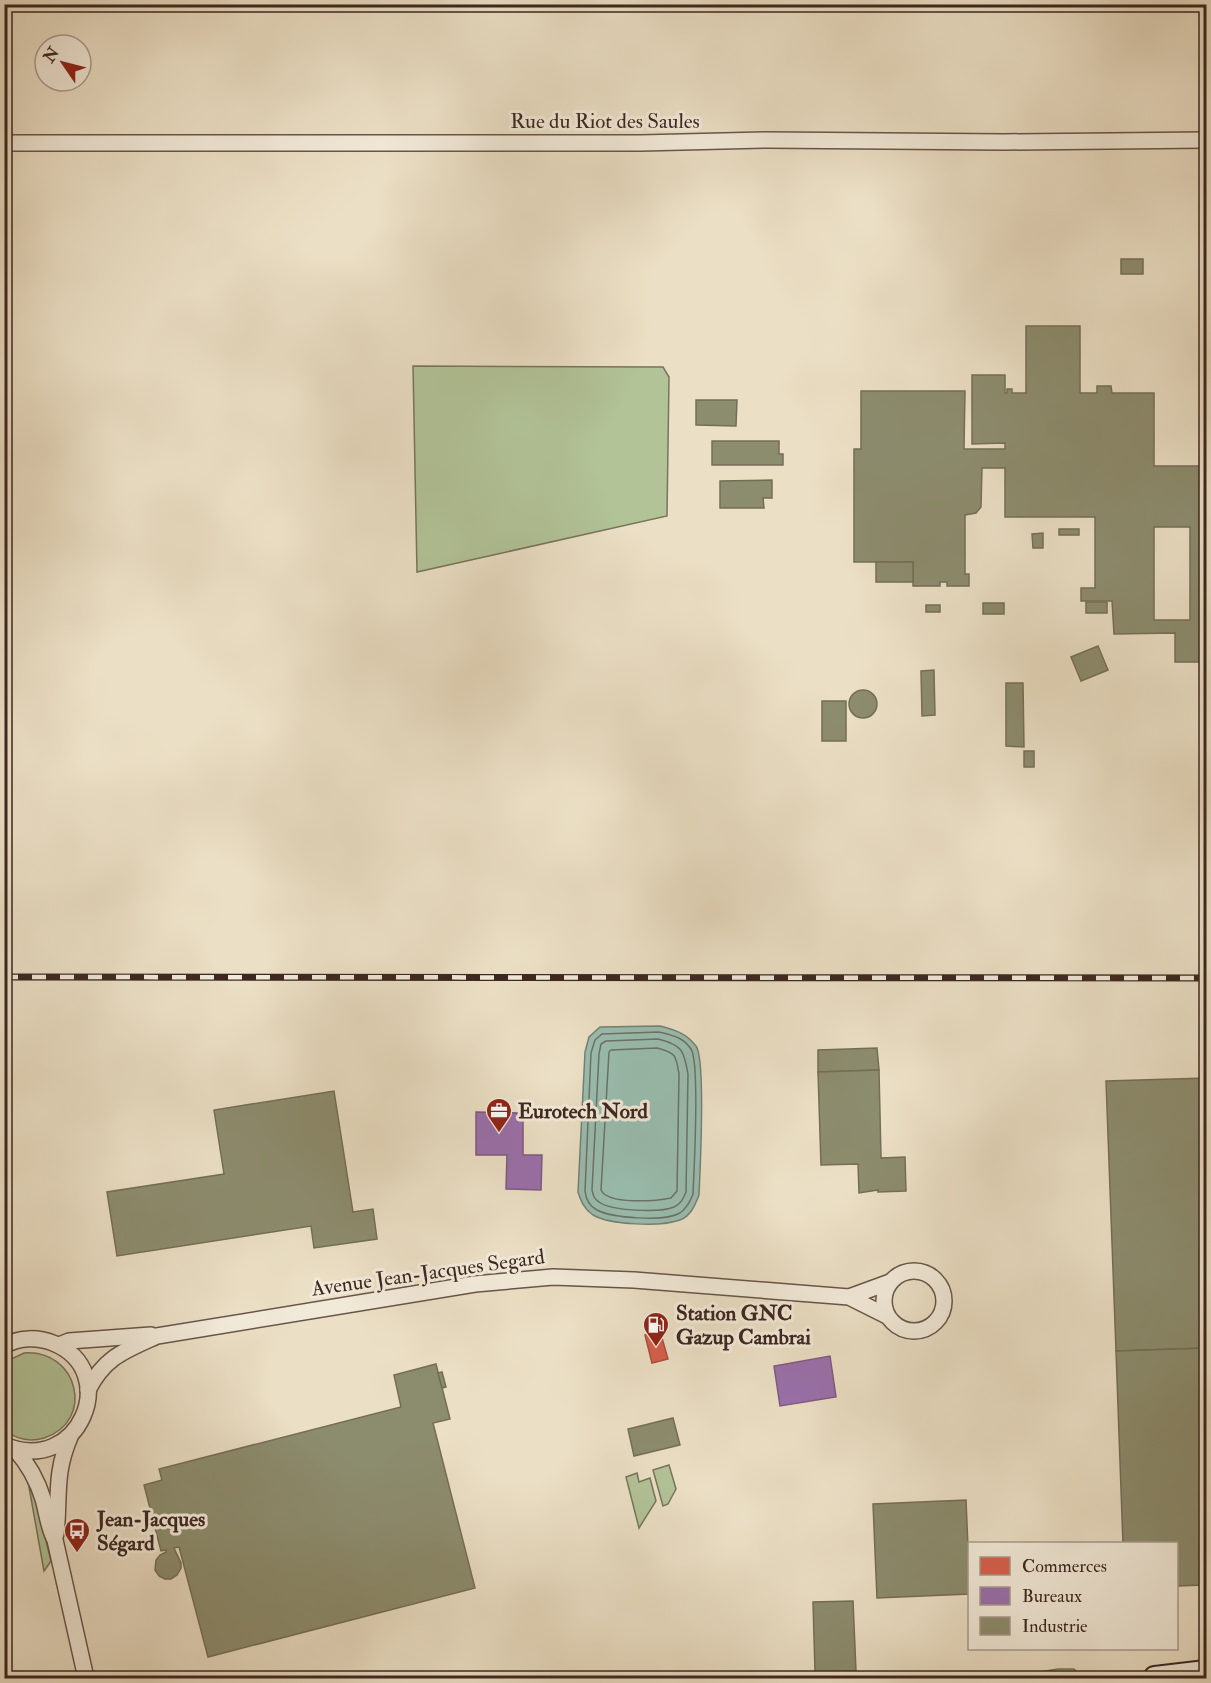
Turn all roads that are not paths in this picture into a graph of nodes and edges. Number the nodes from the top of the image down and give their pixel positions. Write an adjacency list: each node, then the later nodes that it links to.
1 (1206, 140): 2 (street, Rue du Riot des Saules)
2 (4, 143)
3 (890, 1282): 4 (street, Avenue Jean-Jacques Segard); 5 (street); 5 (street)
4 (849, 1297): 5 (street, Avenue Jean-Jacques Segard); 6 (street, Avenue Jean-Jacques Segard)
5 (887, 1316)
6 (157, 1336): 7 (street, Avenue Jean-Jacques Segard); 9 (street, Avenue Jean-Jacques Segard)
7 (59, 1345): 8 (street); 9 (street)
8 (4, 1346)
9 (88, 1390): 10 (street)
10 (70, 1437): 11 (street); 12 (street)
11 (10, 1447): 12 (street)
12 (55, 1540): 14 (street)
13 (1206, 1672): 15 (main road)
14 (86, 1678)
15 (1155, 1678)

